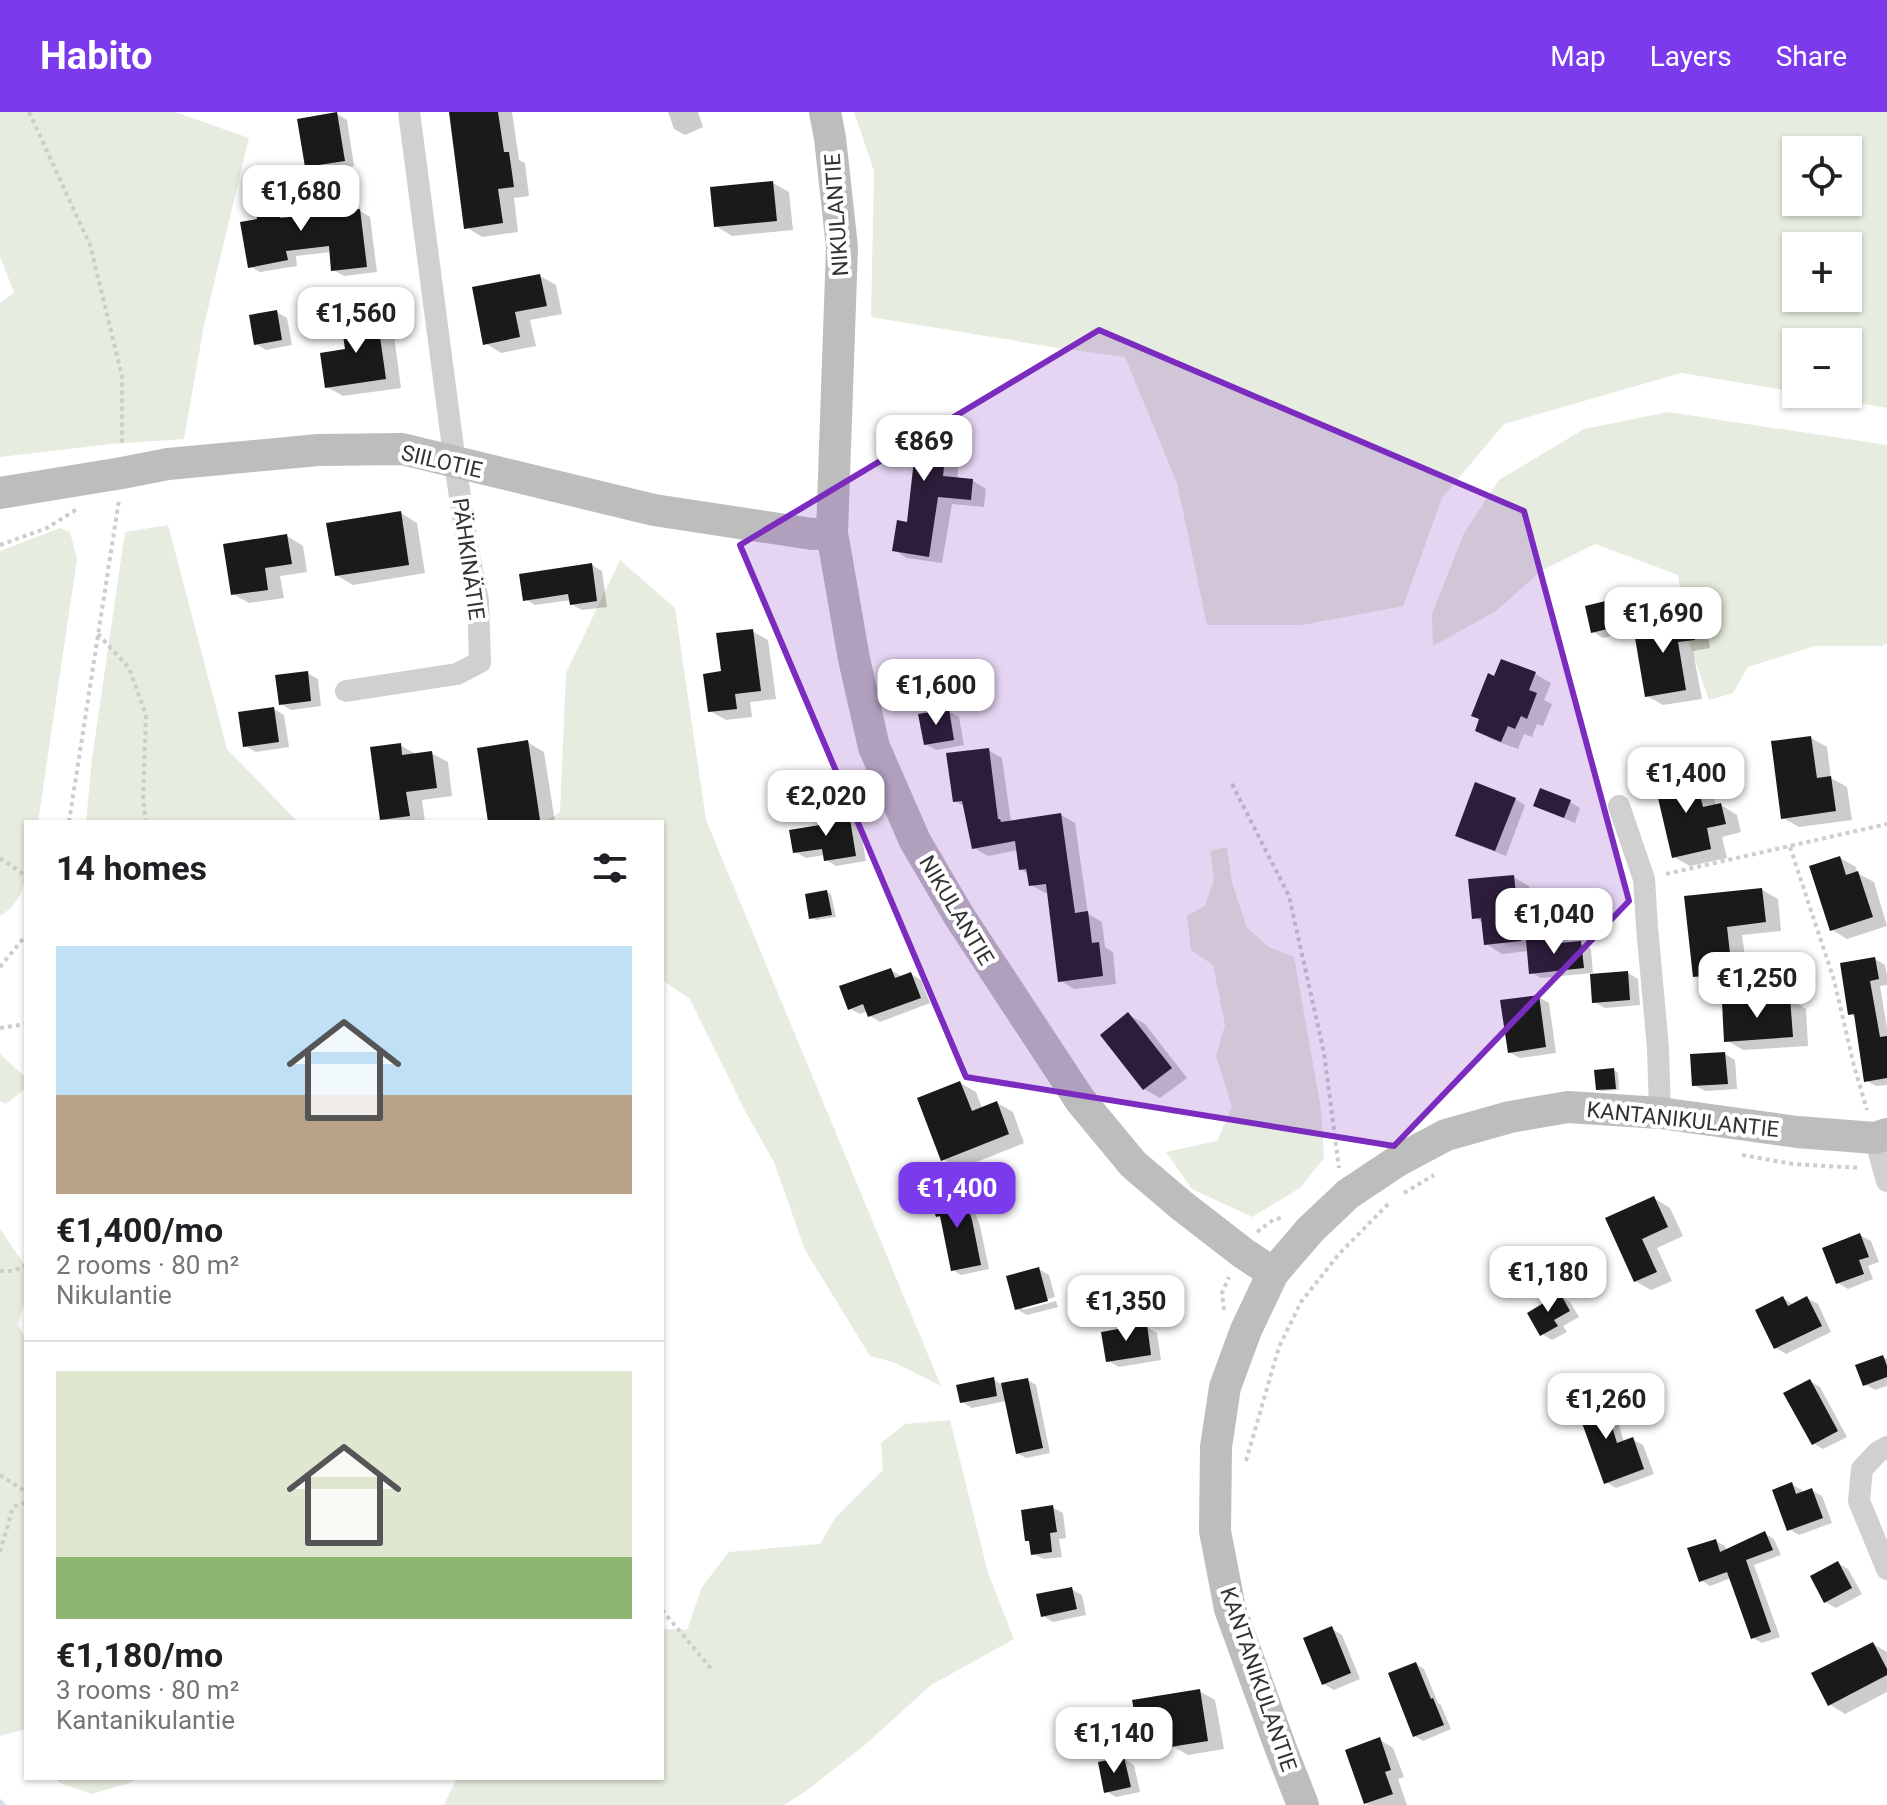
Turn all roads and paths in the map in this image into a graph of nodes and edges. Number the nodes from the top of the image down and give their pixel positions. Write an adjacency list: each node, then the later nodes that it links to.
1 (29, 112): 5 (path)
2 (409, 112): 4 (street)
3 (825, 112): 8 (street, NIKULANTIE)
4 (455, 463): 5 (street, SIILOTIE); 8 (street, SIILOTIE); 11 (street, PÄHKINÄTIE)
5 (122, 473): 6 (street, SIILOTIE); 10 (path)
6 (0, 493)
7 (84, 505): 9 (path)
8 (832, 533): 32 (street, NIKULANTIE)
9 (0, 545)
10 (98, 634): 14 (path); 15 (path)
11 (346, 691)
12 (1232, 784): 29 (path)
13 (1619, 806): 20 (street)
14 (69, 820)
15 (146, 820)
16 (1887, 824): 17 (path)
17 (1790, 847): 20 (path); 27 (path)
18 (0, 858): 19 (path)
19 (24, 875)
20 (1644, 879): 25 (street)
21 (24, 937): 22 (path)
22 (0, 967)
23 (24, 1024): 24 (path)
24 (0, 1028)
25 (1660, 1113): 27 (street, KANTANIKULANTIE); 29 (street, KANTANIKULANTIE)
26 (1738, 1154): 27 (path)
27 (1883, 1155)
28 (1442, 1171): 34 (path)
29 (1343, 1199): 32 (street, KANTANIKULANTIE)
30 (24, 1266): 31 (path)
31 (0, 1271)
32 (1273, 1273): 42 (street, KANTANIKULANTIE)
33 (1887, 1447): 39 (street)
34 (1245, 1463)
35 (0, 1475): 36 (path)
36 (24, 1491)
37 (24, 1503): 38 (path)
38 (0, 1552)
39 (1887, 1569)
40 (664, 1612): 41 (path)
41 (713, 1671)
42 (1303, 1805)

